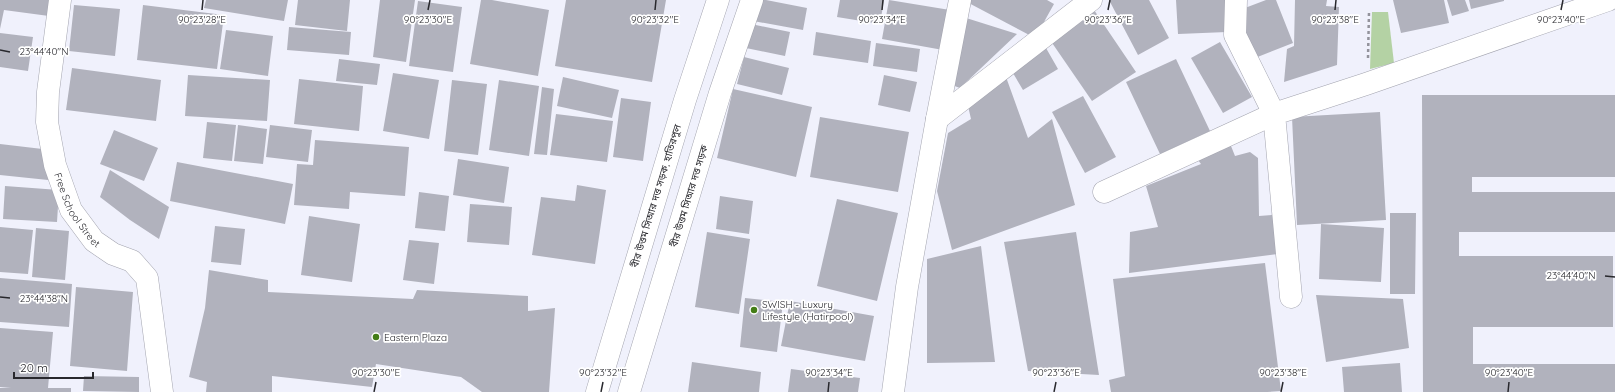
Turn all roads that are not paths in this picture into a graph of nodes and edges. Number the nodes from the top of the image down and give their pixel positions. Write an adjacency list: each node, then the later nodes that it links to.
1 (60, 0): 12 (street, Free School Street)
2 (718, 0): 13 (street, বীর উত্তম সিআর দত্ত সড়ক, হাতিরপুল)
3 (752, 0): 14 (street, বীর উত্তম সিআর দত্ত সড়ক)
4 (960, 0): 9 (street)
5 (1091, 0): 9 (street)
6 (1236, 0): 8 (street)
7 (1608, 0): 8 (street)
8 (1274, 114): 10 (street); 11 (street)
9 (937, 119): 15 (street)
10 (1104, 192)
11 (1291, 297)
12 (162, 392)
13 (597, 392)
14 (629, 392)
15 (893, 392)

